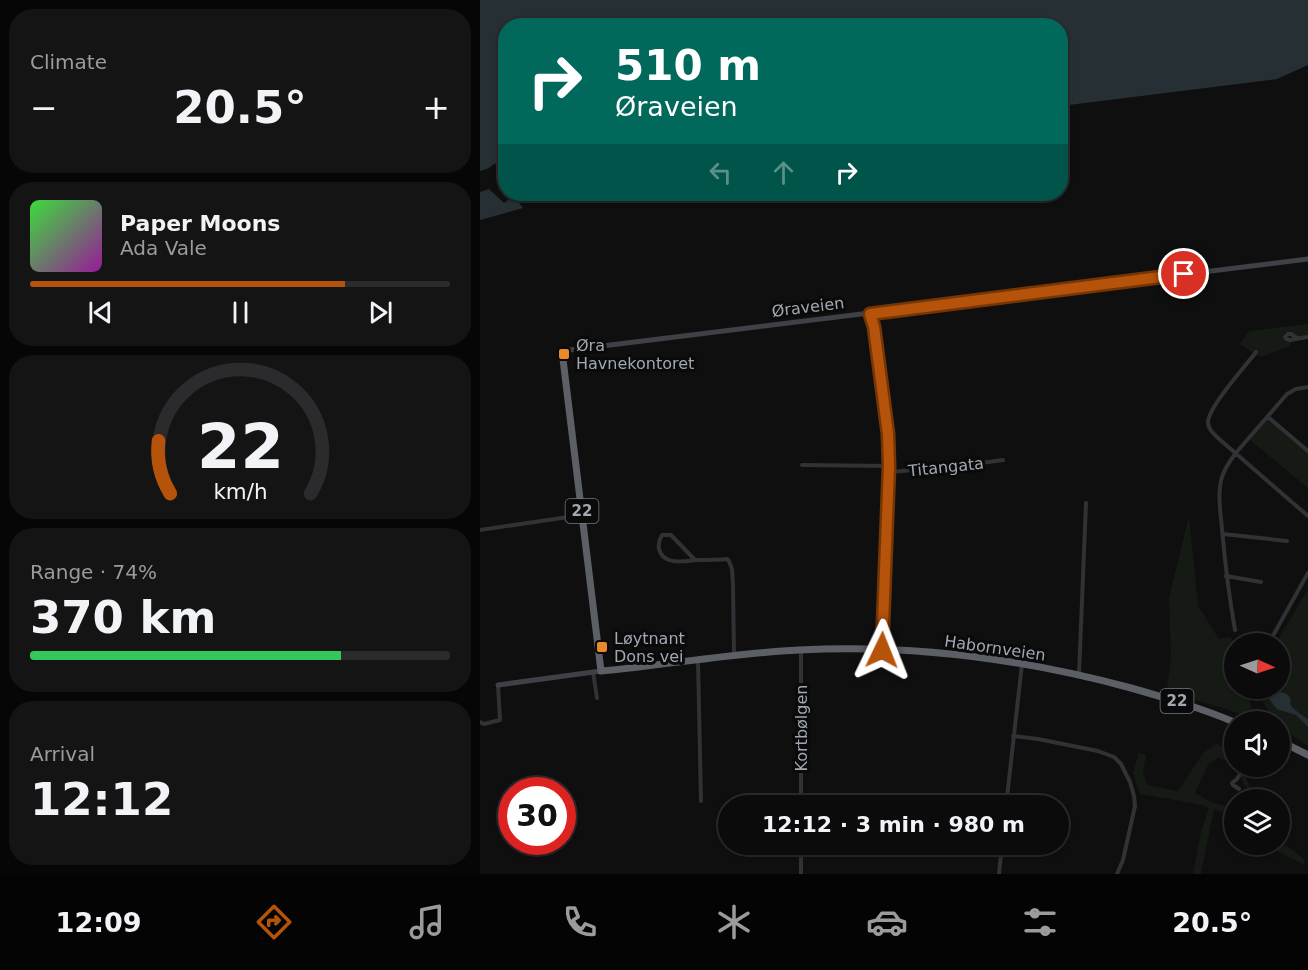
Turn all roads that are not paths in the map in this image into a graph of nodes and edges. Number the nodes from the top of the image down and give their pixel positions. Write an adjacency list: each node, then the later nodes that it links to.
1 (1308, 259): 2 (street, Øraveien)
2 (870, 314): 5 (street, Øraveien); 13 (street, Titangata)
3 (1308, 337): 4 (street)
4 (1297, 338)
5 (562, 351): 16 (highway, 22)
6 (1256, 352): 10 (street)
7 (1308, 387): 8 (street)
8 (1268, 417): 9 (street); 10 (street)
9 (1308, 450)
10 (1235, 454): 17 (street); 19 (street)
11 (1003, 460): 14 (street, Titangata)
12 (802, 465): 13 (street, Titangata)
13 (889, 466): 14 (street, Titangata)
14 (890, 472): 28 (street, Titangata)
15 (1086, 503): 33 (street)
16 (582, 515): 18 (street); 32 (highway, 22)
17 (1308, 516)
18 (480, 530)
19 (1223, 534): 20 (street); 23 (street)
20 (1287, 541)
21 (695, 560): 21 (street); 29 (street)
22 (1308, 573): 26 (street)
23 (1226, 576): 24 (street); 25 (street)
24 (1261, 582)
25 (1234, 630)
26 (1274, 633)
27 (801, 650): 28 (highway, Habornveien / 22); 29 (highway, Habornveien / 22); 43 (street, Kortbølgen)
28 (882, 650): 31 (highway, Habornveien / 22)
29 (734, 655): 30 (highway, Habornveien / 22)
30 (698, 659): 32 (highway, Habornveien / 22); 45 (street)
31 (1022, 664): 33 (highway, Habornveien / 22); 38 (street)
32 (597, 671): 34 (street); 35 (street)
33 (1079, 675): 36 (highway, Habornveien / 22)
34 (498, 686): 37 (street)
35 (597, 698)
36 (1224, 718)
37 (480, 722)
38 (1013, 736): 44 (street); 50 (street)
39 (1290, 746): 40 (highway)
40 (1308, 755)
41 (1238, 777): 42 (street)
42 (1239, 789)
43 (801, 795)
44 (1007, 795)
45 (701, 801)
46 (801, 855): 48 (street)
47 (1001, 855): 49 (street)
48 (801, 874)
49 (999, 874)
50 (1118, 874)

